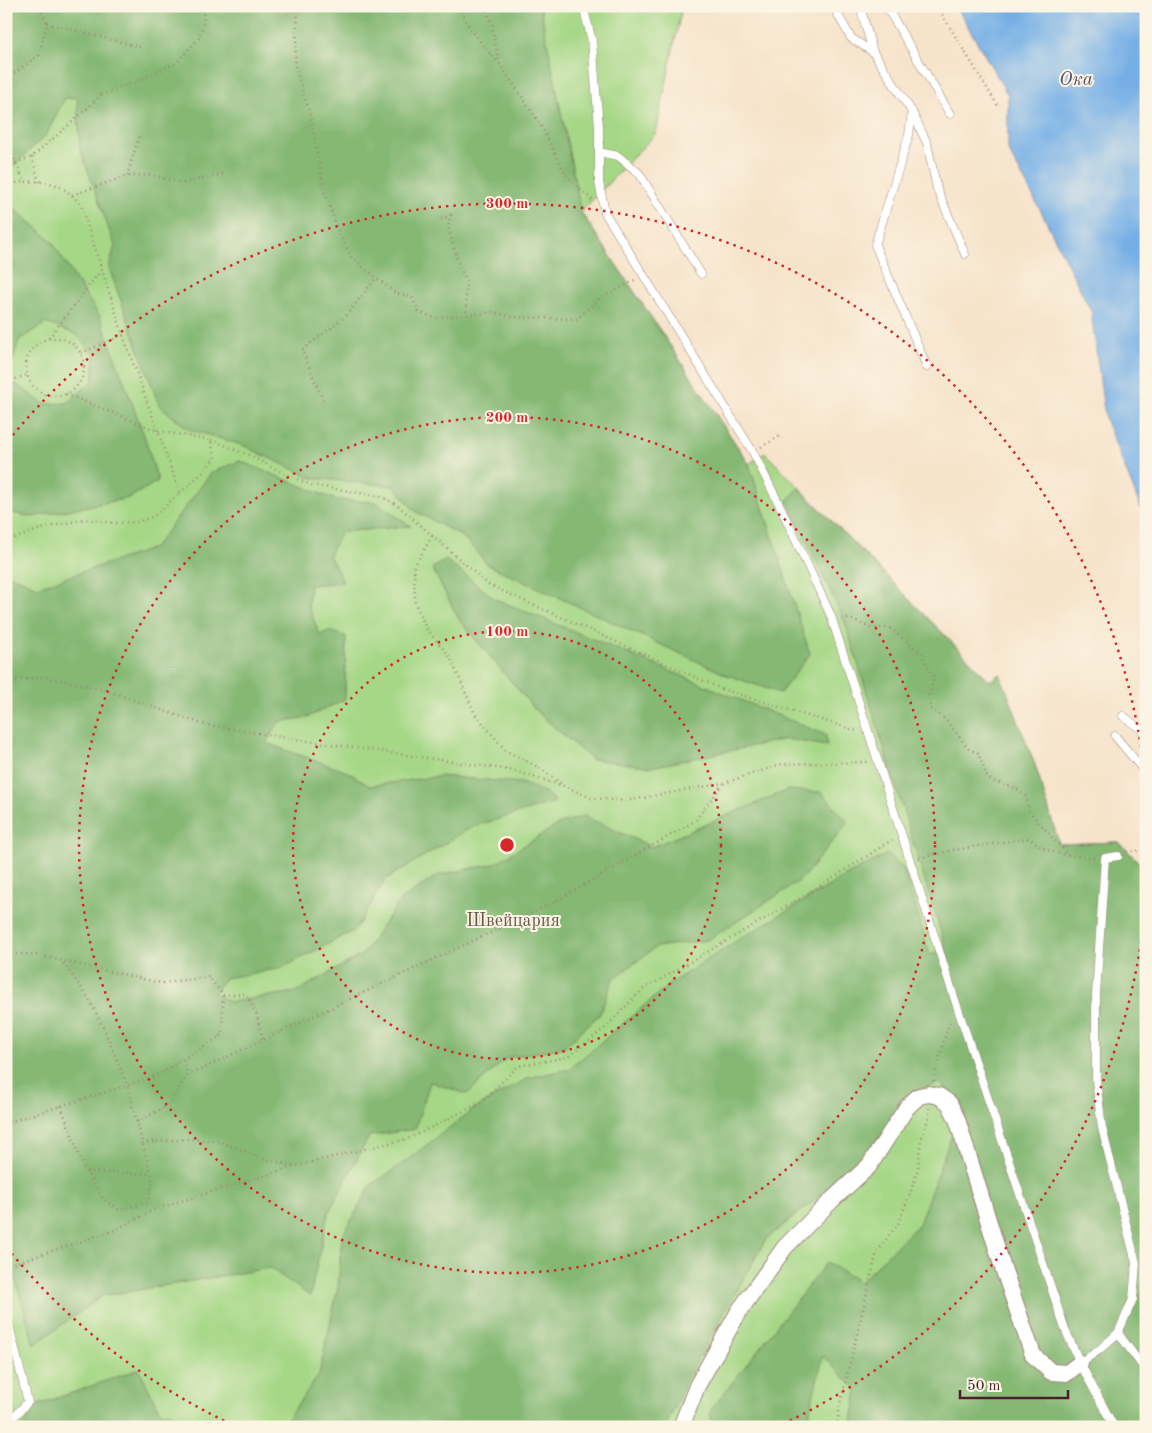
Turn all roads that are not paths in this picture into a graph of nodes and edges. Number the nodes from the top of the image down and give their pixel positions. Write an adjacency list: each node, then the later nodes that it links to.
1 (583, 6): 8 (lane)
2 (834, 6): 5 (lane)
3 (860, 6): 5 (lane)
4 (886, 6): 7 (lane)
5 (873, 52): 6 (lane)
6 (912, 112): 9 (lane); 11 (lane)
7 (950, 114)
8 (599, 152): 10 (lane); 19 (lane)
9 (965, 254)
10 (701, 274)
11 (927, 367)
12 (1123, 716): 13 (lane)
13 (1146, 733)
14 (1114, 736): 15 (lane)
15 (1146, 773)
16 (1118, 856): 18 (lane)
17 (6, 1313): 21 (lane)
18 (1118, 1333): 19 (lane); 20 (lane)
19 (1080, 1363): 22 (street); 23 (lane)
20 (1146, 1371)
21 (6, 1427)
22 (681, 1427)
23 (1114, 1427)

